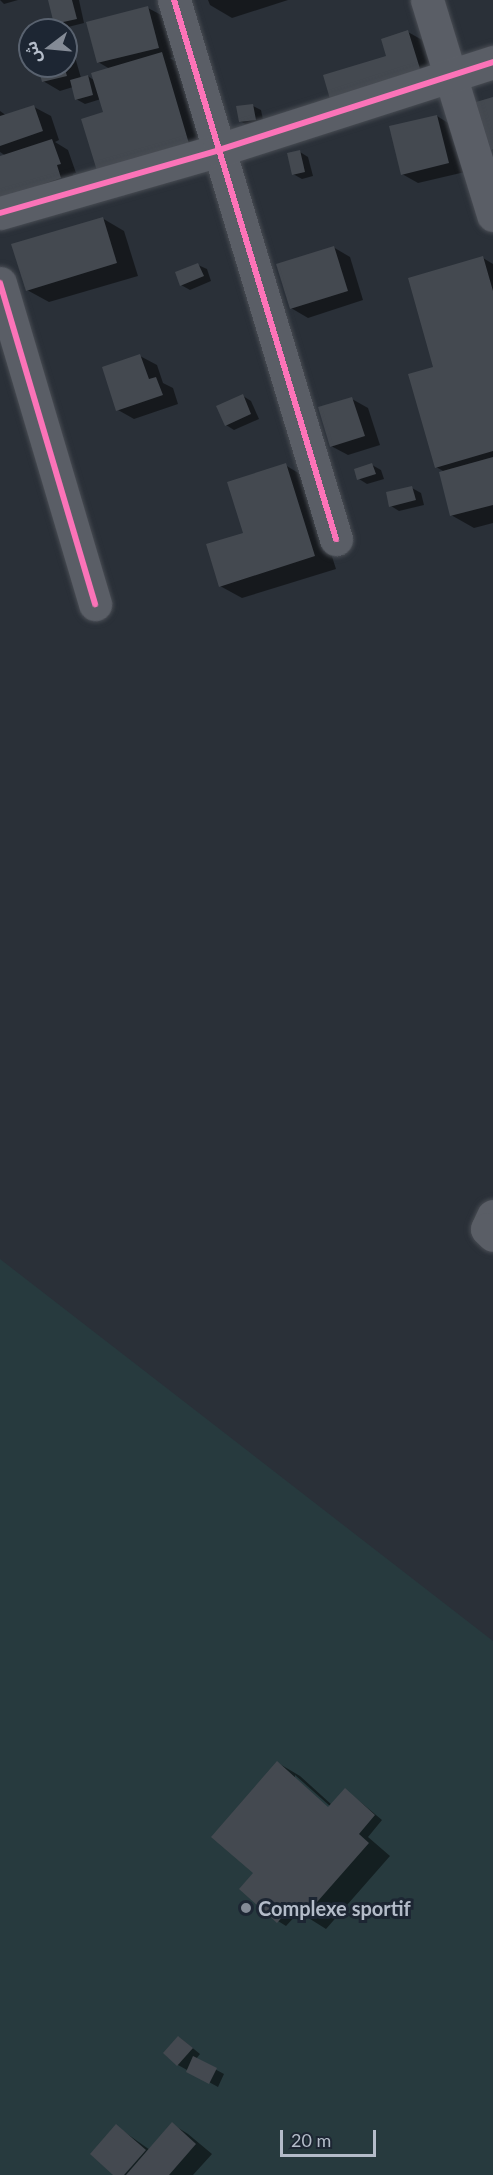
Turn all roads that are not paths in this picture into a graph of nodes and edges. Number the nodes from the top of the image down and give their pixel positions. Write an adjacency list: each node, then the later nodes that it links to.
1 (174, 0): 5 (street)
2 (427, 0): 4 (street)
3 (493, 62): 4 (street)
4 (450, 75): 5 (street); 7 (street)
5 (219, 150): 6 (street); 9 (street)
6 (0, 213)
7 (493, 215)
8 (0, 283): 10 (street)
9 (336, 539)
10 (95, 604)
11 (493, 1216): 12 (street)
12 (493, 1235)

